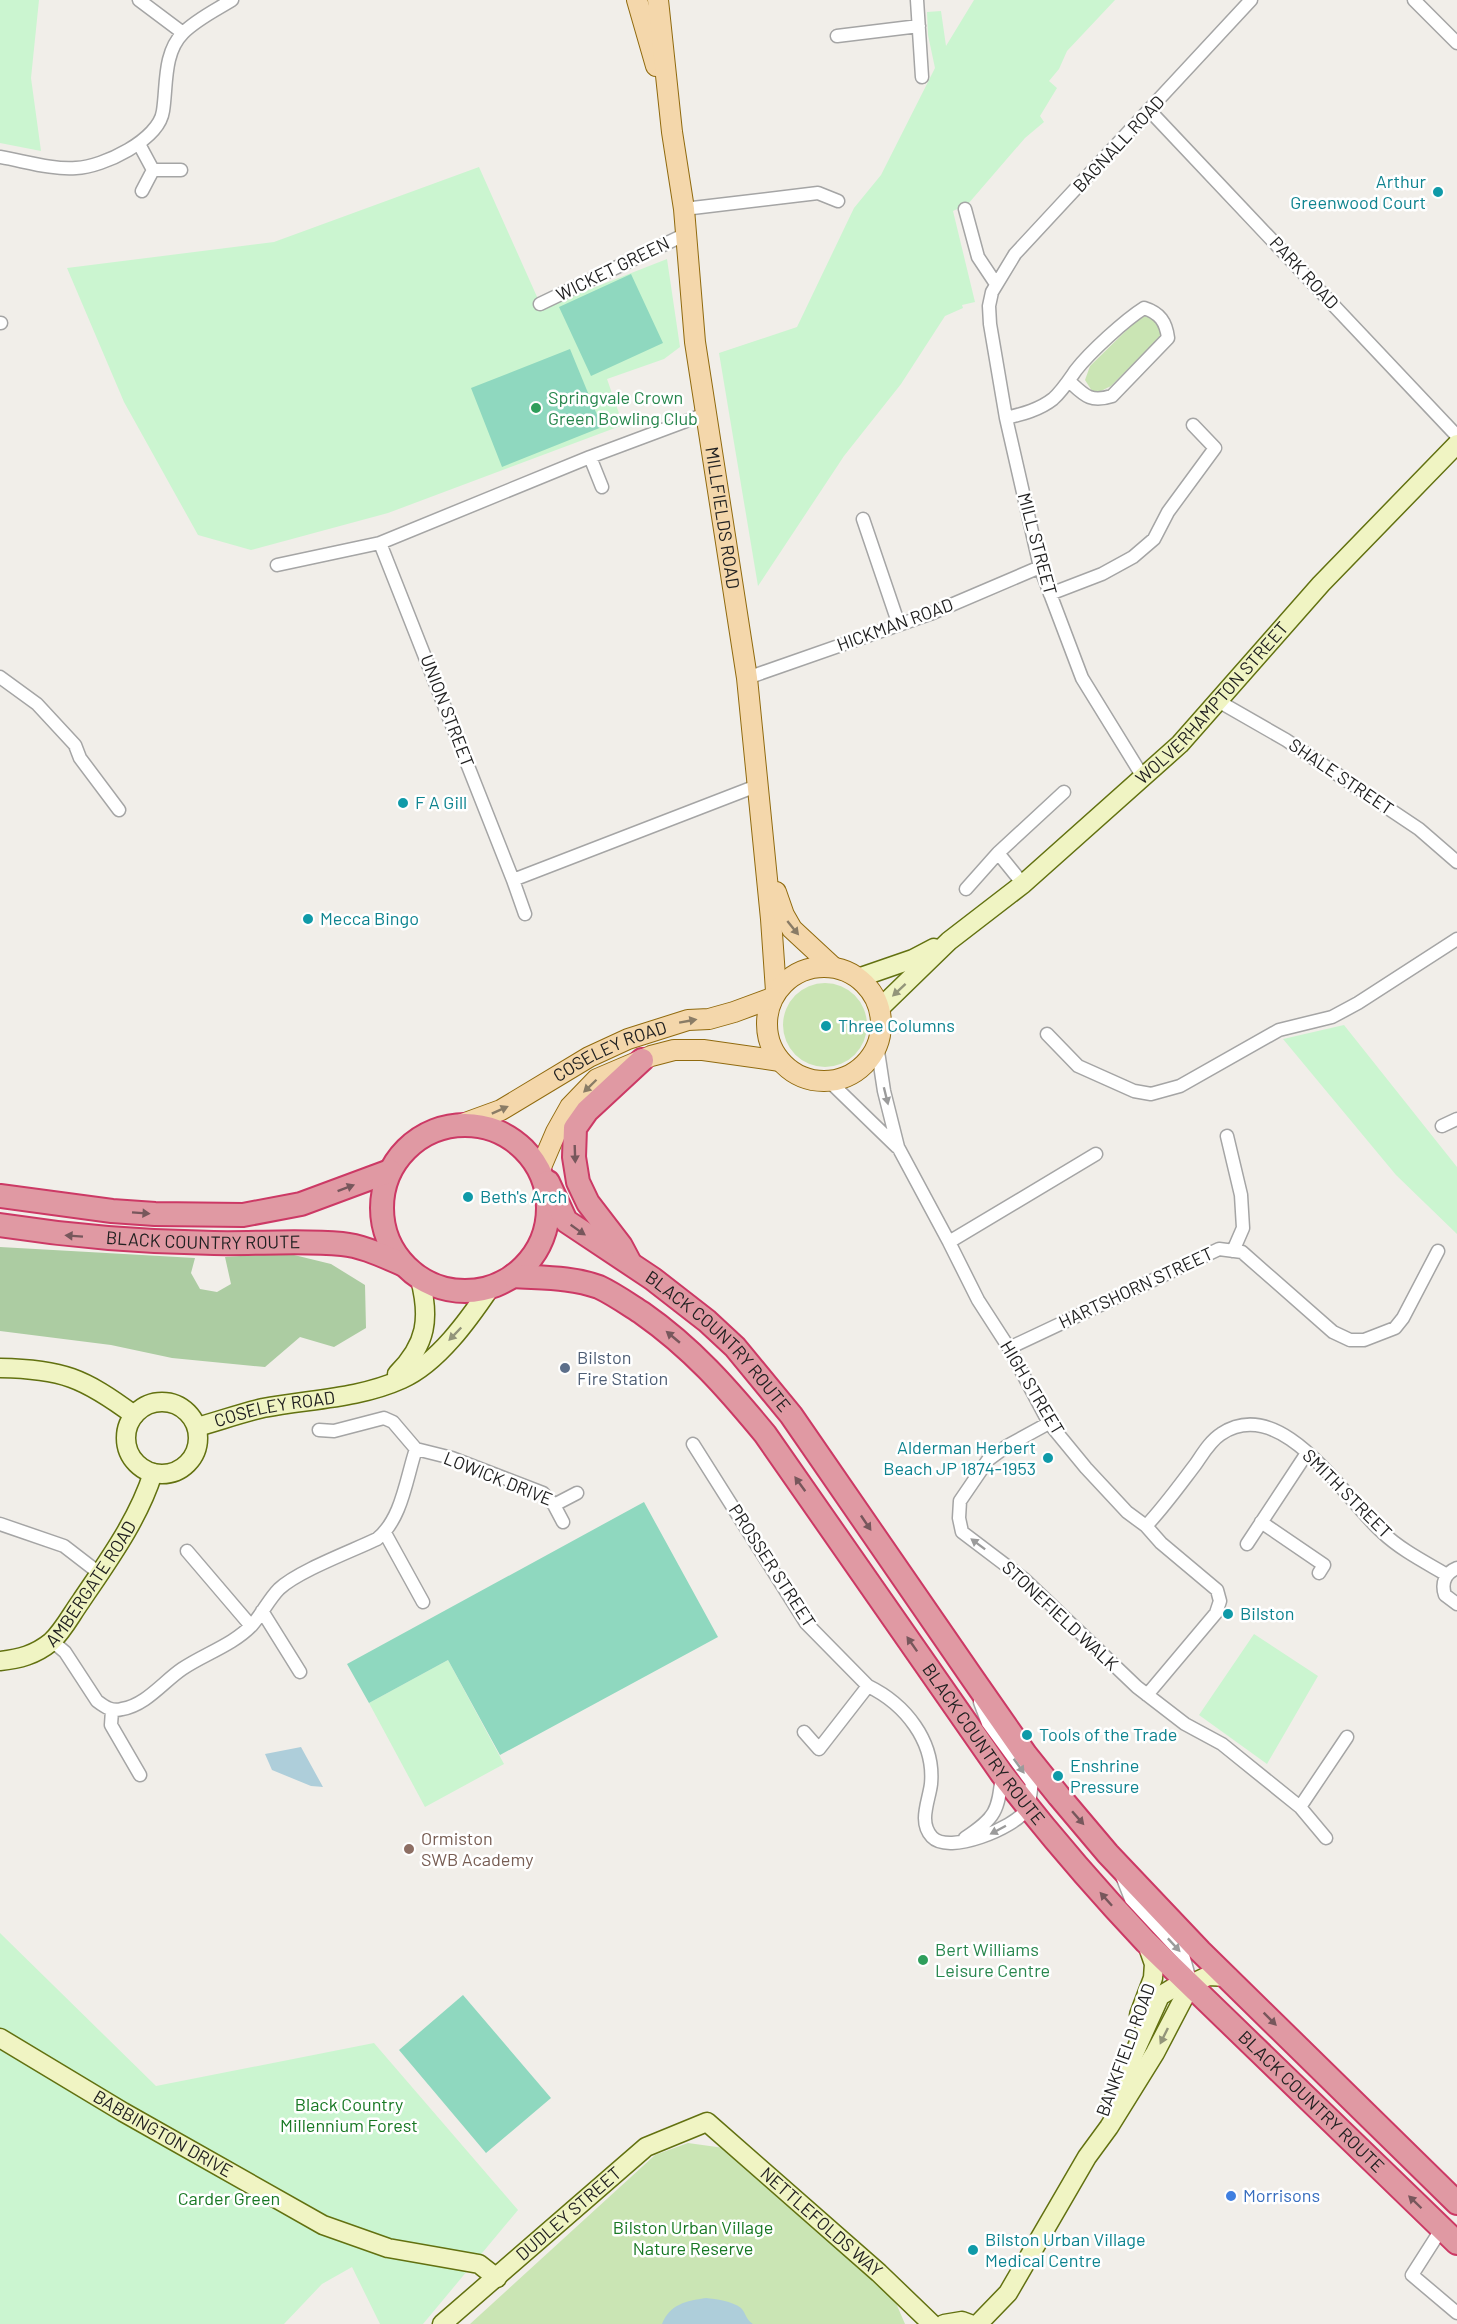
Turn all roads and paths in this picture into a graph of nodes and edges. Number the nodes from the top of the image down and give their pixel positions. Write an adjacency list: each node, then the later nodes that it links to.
1 (139, 0): 9 (street)
2 (232, 0): 9 (street)
3 (658, 0): 13 (main road, MILLFIELDS ROAD)
4 (917, 0): 8 (street)
5 (1251, 0): 14 (street, BAGNALL ROAD)
6 (1414, 0): 11 (street)
7 (635, 1): 13 (main road, MILLFIELDS ROAD)
8 (919, 26): 10 (street); 12 (street)
9 (183, 33): 15 (street)
10 (837, 36)
11 (1457, 43)
12 (922, 77)
13 (670, 108): 21 (main road, MILLFIELDS ROAD)
14 (1150, 111): 24 (street, BAGNALL ROAD); 30 (street, PARK ROAD)
15 (139, 144): 16 (street); 17 (street)
16 (0, 157)
17 (153, 170): 18 (street); 19 (street)
18 (181, 170)
19 (142, 191)
20 (838, 201): 21 (street)
21 (684, 209): 23 (main road, MILLFIELDS ROAD)
22 (965, 209): 24 (street)
23 (686, 234): 25 (street, WICKET GREEN); 27 (main road, MILLFIELDS ROAD)
24 (994, 288): 28 (street, MILL STREET)
25 (540, 304)
26 (1069, 381): 26 (street); 28 (street)
27 (705, 414): 32 (street); 41 (main road, MILLFIELDS ROAD)
28 (1006, 418): 37 (street, MILL STREET)
29 (1193, 425): 38 (street)
30 (1457, 436)
31 (1457, 444): 42 (street, WOLVERHAMPTON STREET)
32 (590, 457): 33 (street); 35 (street)
33 (602, 487)
34 (863, 519): 39 (street)
35 (380, 543): 36 (street); 50 (street, UNION STREET)
36 (277, 565)
37 (1040, 567): 38 (street, MILL STREET); 39 (street, HICKMAN ROAD)
38 (1050, 594): 43 (street, MILL STREET)
39 (899, 625): 41 (street, HICKMAN ROAD)
40 (0, 677): 46 (street)
41 (747, 678): 44 (main road, MILLFIELDS ROAD)
42 (1218, 701): 43 (street, WOLVERHAMPTON STREET); 49 (street, SHALE STREET)
43 (1143, 777): 51 (street, WOLVERHAMPTON STREET)
44 (759, 785): 48 (main road, MILLFIELDS ROAD); 50 (street)
45 (1064, 792): 47 (street)
46 (118, 810)
47 (998, 853): 51 (street); 52 (street)
48 (765, 855): 56 (main road, MILLFIELDS ROAD, one-way to 56); 58 (main road, MILLFIELDS ROAD)
49 (1457, 862)
50 (513, 880): 53 (street, UNION STREET)
51 (1023, 884): 55 (street, WOLVERHAMPTON STREET)
52 (966, 889)
53 (525, 914)
54 (1457, 939): 60 (street)
55 (949, 941): 57 (street); 59 (street, one-way to 59)
56 (833, 967): 57 (main road); 58 (main road)
57 (858, 978): 59 (main road)
58 (774, 994): 63 (main road); 66 (main road, COSELEY ROAD, one-way to 58)
59 (879, 1009): 61 (main road)
60 (1047, 1034)
61 (877, 1045): 64 (main road); 69 (street, HIGH STREET, one-way to 69)
62 (642, 1060): 63 (main road, COSELEY ROAD); 72 (main road, COSELEY ROAD, one-way to 72); 79 (highway, one-way to 79)
63 (780, 1061): 64 (main road)
64 (829, 1081): 69 (street, HIGH STREET)
65 (1457, 1119): 67 (street)
66 (457, 1126): 71 (highway); 72 (highway)
67 (1442, 1126)
68 (1227, 1136): 76 (street)
69 (898, 1148): 75 (street, HIGH STREET)
70 (1096, 1154): 75 (street)
71 (390, 1171): 73 (highway, BLACK COUNTRY ROUTE, one-way to 71); 78 (highway)
72 (545, 1174): 79 (highway, BLACK COUNTRY ROUTE, one-way to 79); 80 (highway)
73 (0, 1196)
74 (0, 1225): 78 (highway, BLACK COUNTRY ROUTE, one-way to 74)
75 (949, 1242): 83 (street, HIGH STREET)
76 (1233, 1251): 77 (street, HARTSHORN STREET); 83 (street, HARTSHORN STREET)
77 (1438, 1251)
78 (402, 1264): 81 (highway)
79 (632, 1265): 117 (highway, BLACK COUNTRY ROUTE, one-way to 117)
80 (513, 1276): 82 (highway); 120 (highway, BLACK COUNTRY ROUTE, one-way to 80)
81 (420, 1279): 82 (highway); 85 (street, COSELEY ROAD)
82 (490, 1288): 85 (street, COSELEY ROAD, one-way to 85)
83 (1009, 1348): 87 (street, HIGH STREET)
84 (0, 1368): 86 (street)
85 (388, 1383): 88 (street, COSELEY ROAD)
86 (134, 1415): 88 (street); 93 (street)
87 (1049, 1423): 99 (street, HIGH STREET); 114 (street, STONEFIELD WALK, one-way to 87)
88 (196, 1427): 93 (street)
89 (319, 1430): 91 (street)
90 (693, 1444): 113 (street, PROSSER STREET)
91 (416, 1449): 95 (street, LOWICK DRIVE); 100 (street)
92 (1307, 1453): 97 (street); 99 (street, SMITH STREET); 103 (street, SMITH STREET)
93 (153, 1473): 104 (street, AMBERGATE ROAD)
94 (577, 1493): 95 (street, LOWICK DRIVE)
95 (554, 1505): 96 (street)
96 (563, 1522)
97 (1261, 1522): 101 (street); 105 (street)
98 (0, 1524): 104 (street)
99 (1146, 1526): 114 (street, HIGH STREET)
100 (385, 1533): 106 (street); 108 (street)
101 (1247, 1544)
102 (187, 1551): 109 (street)
103 (1452, 1571): 107 (street)
104 (99, 1573): 110 (street, AMBERGATE ROAD)
105 (1319, 1573)
106 (423, 1602)
107 (1457, 1604)
108 (262, 1611): 109 (street); 112 (street)
109 (251, 1626): 115 (street)
110 (52, 1641): 111 (street, AMBERGATE ROAD); 115 (street)
111 (0, 1661)
112 (300, 1672)
113 (868, 1686): 116 (street); 124 (street, PROSSER STREET)
114 (1147, 1695): 121 (street, STONEFIELD WALK)
115 (112, 1710): 119 (street)
116 (804, 1732)
117 (1003, 1733): 120 (street); 122 (street, one-way to 122); 125 (highway, BLACK COUNTRY ROUTE, one-way to 125)
118 (1347, 1737): 121 (street)
119 (140, 1774)
120 (1002, 1774): 122 (highway, BLACK COUNTRY ROUTE); 124 (street)
121 (1300, 1807): 123 (street, STONEFIELD WALK)
122 (1028, 1808): 124 (street, one-way to 124); 126 (highway, BLACK COUNTRY ROUTE, one-way to 122)
123 (1326, 1838)
124 (962, 1841)
125 (1118, 1864): 127 (highway, BLACK COUNTRY ROUTE); 128 (street, one-way to 128)
126 (1146, 1942): 128 (highway, BLACK COUNTRY ROUTE); 131 (street, BANKFIELD ROAD)
127 (1229, 1977): 128 (street); 132 (highway, BLACK COUNTRY ROUTE, one-way to 132)
128 (1191, 1984): 131 (street); 133 (highway, BLACK COUNTRY ROUTE, one-way to 128)
129 (0, 2038): 134 (street, BABBINGTON DRIVE)
130 (707, 2122): 134 (street, DUDLEY STREET); 137 (street, NETTLEFOLDS WAY)
131 (1087, 2157): 140 (street, BANKFIELD ROAD)
132 (1457, 2203)
133 (1450, 2235): 135 (street)
134 (497, 2278): 136 (street, DUDLEY STREET)
135 (1457, 2313)
136 (442, 2324)
137 (932, 2324)
138 (944, 2324): 139 (street)
139 (970, 2324)
140 (978, 2324)

